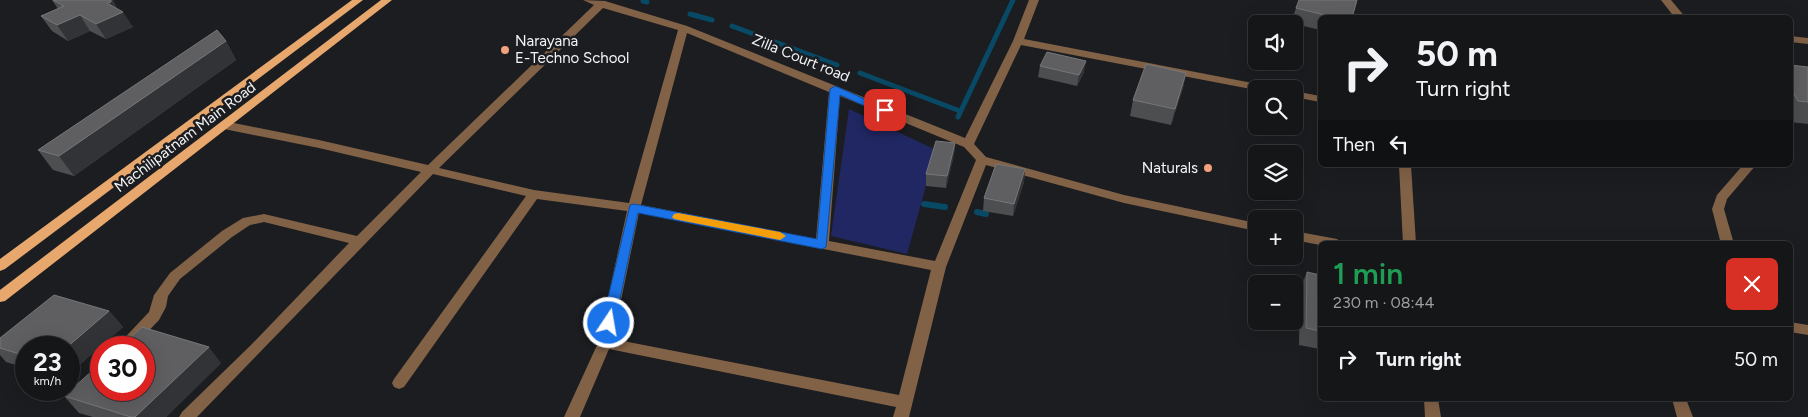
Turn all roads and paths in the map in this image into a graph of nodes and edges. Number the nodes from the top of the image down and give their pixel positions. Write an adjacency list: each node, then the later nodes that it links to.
1 (358, 0): 31 (main road, Machilipatnam Main Road)
2 (387, 0): 16 (main road, Machilipatnam Main Road)
3 (588, 0): 6 (street, Zilla Court road)
4 (1034, 0): 10 (street)
5 (1666, 0): 7 (street)
6 (602, 3): 8 (street, Zilla Court road); 21 (street)
7 (1678, 15)
8 (683, 28): 13 (street, Zilla Court road); 23 (street)
9 (1793, 39): 11 (street)
10 (1018, 41): 12 (street); 17 (street)
11 (1808, 41)
12 (1248, 85)
13 (835, 89): 17 (street, Zilla Court road); 30 (street)
14 (1303, 96): 15 (street)
15 (1318, 99)
16 (224, 125): 21 (street); 33 (main road, Machilipatnam Main Road)
17 (968, 144): 18 (street, Zilla Court road)
18 (982, 160): 24 (street); 32 (street)
19 (1405, 167): 28 (street)
20 (1748, 167): 29 (street)
21 (429, 170): 22 (street); 26 (street)
22 (534, 194): 23 (street); 38 (street)
23 (634, 208): 30 (street); 37 (street)
24 (1248, 225)
25 (1303, 237): 27 (street)
26 (359, 241): 36 (street); 42 (street)
27 (1323, 241)
28 (1410, 241)
29 (1727, 241)
30 (822, 244): 32 (street)
31 (0, 266)
32 (939, 267): 41 (street)
33 (0, 297)
34 (1793, 328): 35 (street)
35 (1808, 330)
36 (134, 336)
37 (605, 342): 41 (street); 43 (street)
38 (399, 383)
39 (1431, 401): 45 (street)
40 (1680, 401): 46 (street)
41 (904, 402): 44 (street)
42 (187, 417)
43 (572, 417)
44 (901, 417)
45 (1434, 417)
46 (1685, 417)

